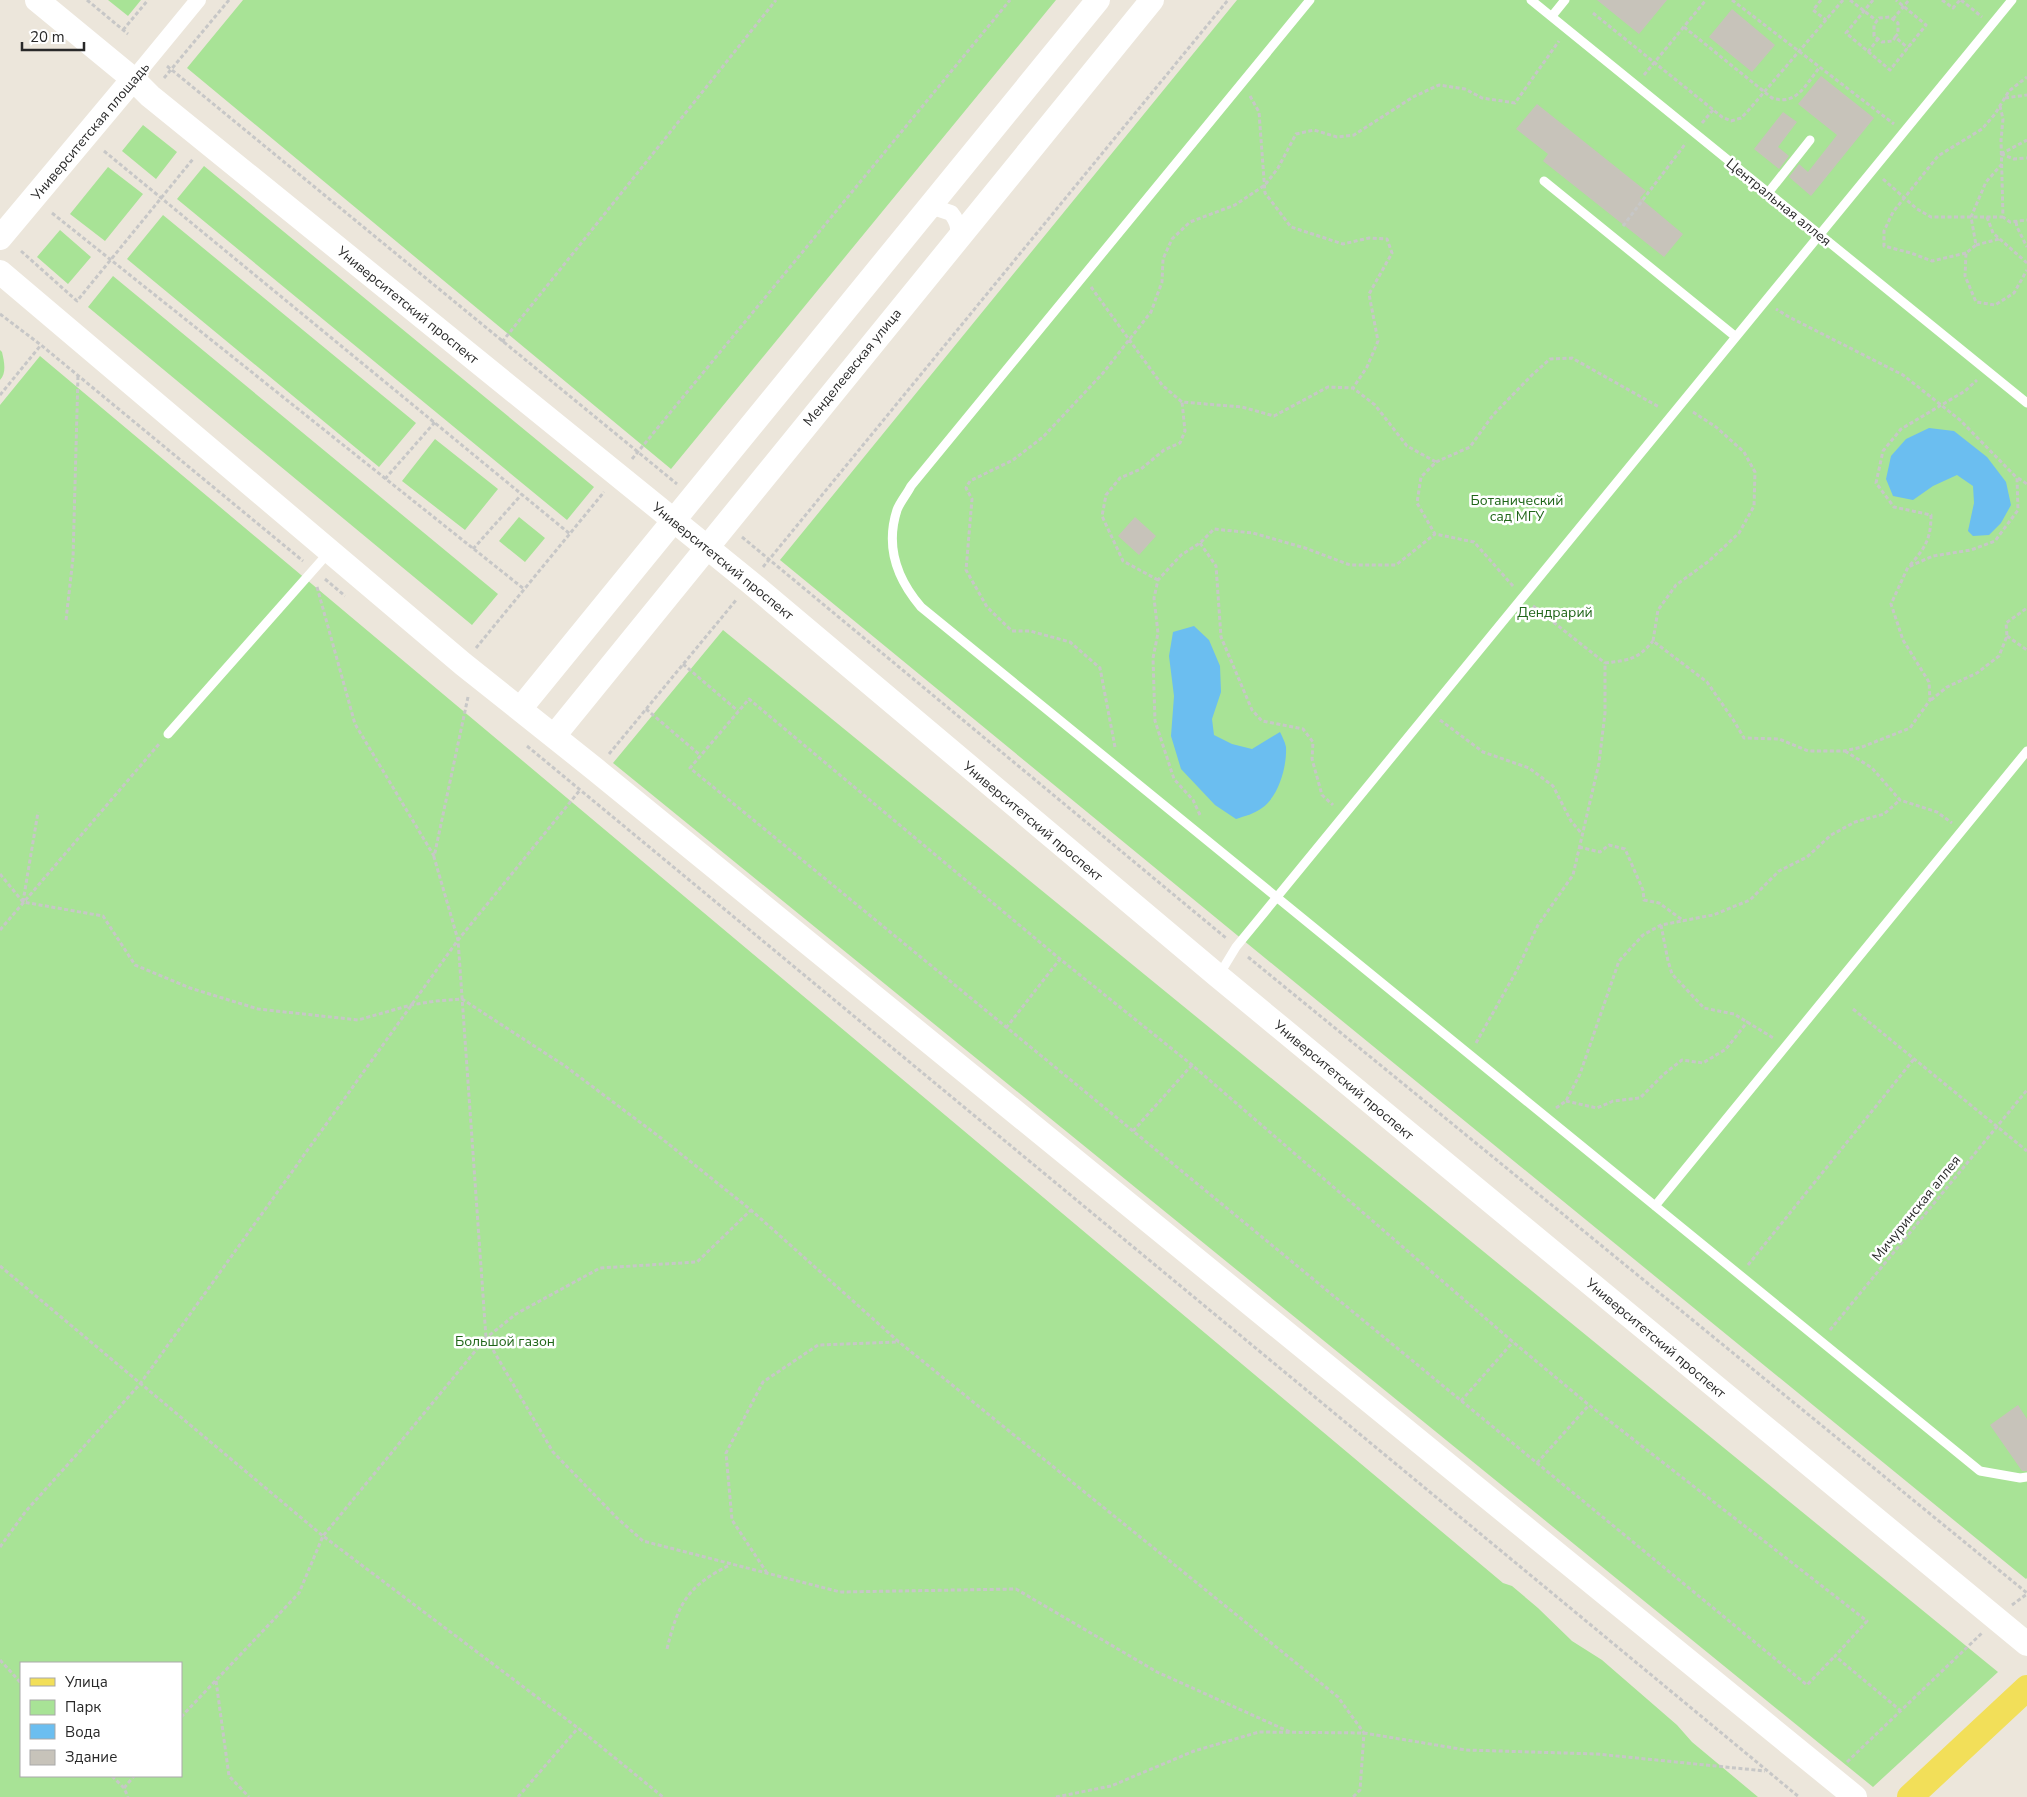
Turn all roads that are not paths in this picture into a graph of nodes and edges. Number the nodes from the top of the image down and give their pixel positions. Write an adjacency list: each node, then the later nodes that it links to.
1 (37, 0): 10 (main road, Университетский проспект)
2 (198, 0): 10 (street, Университетская площадь)
3 (1098, 0): 14 (main road)
4 (1152, 0): 17 (main road, Менделеевская улица)
5 (1310, 0): 28 (lane)
6 (1531, 0): 9 (lane, Центральная аллея)
7 (1565, 0): 9 (lane)
8 (2012, 0): 15 (lane)
9 (1552, 16): 13 (lane, Центральная аллея)
10 (133, 79): 16 (main road, Университетская площадь); 21 (main road, Университетский проспект)
11 (1810, 140): 13 (lane)
12 (1544, 181): 19 (lane)
13 (1768, 193): 15 (lane, Центральная аллея)
14 (922, 216): 17 (street); 21 (main road)
15 (1819, 236): 19 (lane); 20 (lane, Центральная аллея)
16 (0, 238)
17 (954, 242): 22 (main road, Менделеевская улица)
18 (0, 272): 23 (main road)
19 (1736, 337): 28 (lane)
20 (2027, 403)
21 (674, 521): 22 (main road, Университетский проспект); 24 (main road)
22 (706, 547): 26 (main road, Менделеевская улица); 29 (main road, Университетский проспект)
23 (330, 551): 24 (main road); 25 (lane)
24 (520, 709): 26 (main road)
25 (168, 734)
26 (554, 736): 34 (main road)
27 (2027, 751): 30 (lane)
28 (1277, 898): 29 (lane); 30 (lane)
29 (1218, 976): 32 (main road, Университетский проспект)
30 (1655, 1206): 31 (lane)
31 (2027, 1477)
32 (2027, 1644)
33 (2027, 1688): 35 (main road)
34 (1855, 1797)
35 (1910, 1797)

